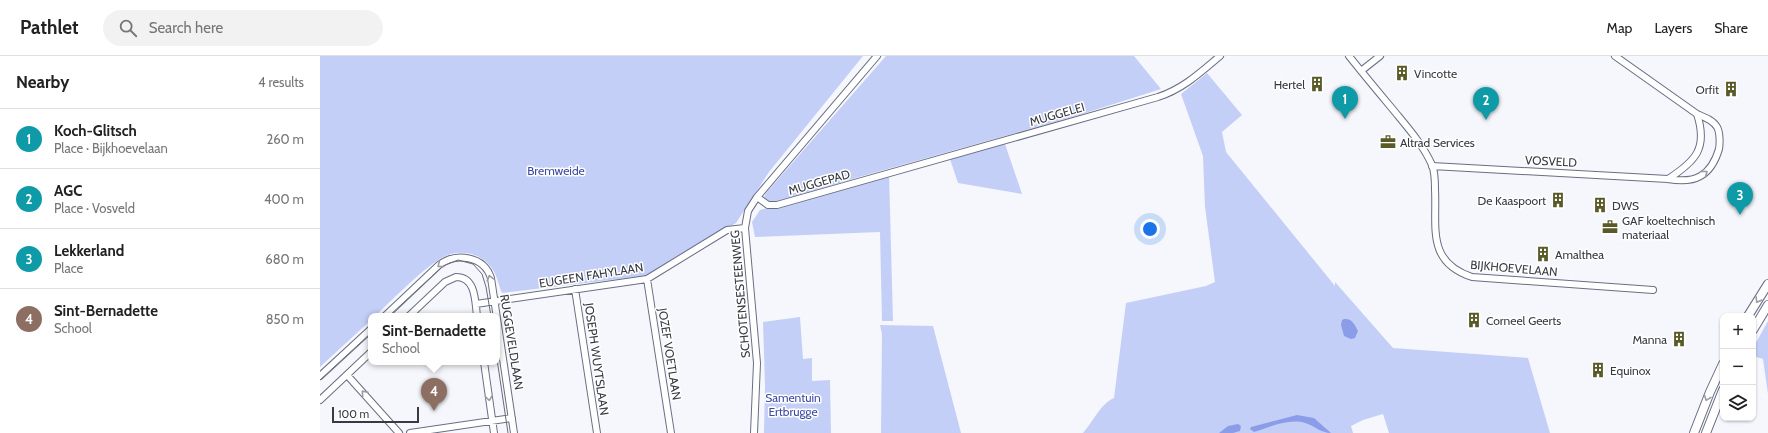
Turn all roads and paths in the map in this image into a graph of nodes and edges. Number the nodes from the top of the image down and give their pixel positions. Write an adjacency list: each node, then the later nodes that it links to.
1 (877, 56): 11 (street, SCHOTENSESTEENWEG)
2 (1220, 56): 9 (street, MUGGELEI)
3 (1349, 56): 6 (street, BIJKHOEVELAAN)
4 (1380, 56): 6 (street)
5 (1614, 56): 7 (street, VOSVELD)
6 (1361, 71): 8 (street, BIJKHOEVELAAN)
7 (1697, 114): 10 (street); 10 (street, VOSVELD, one-way to 7)
8 (1432, 166): 10 (street, VOSVELD); 16 (street, BIJKHOEVELAAN)
9 (889, 173): 11 (street, MUGGEPAD)
10 (1668, 179)
11 (757, 197): 12 (street, SCHOTENSESTEENWEG)
12 (745, 228): 13 (street, EUGEEN FAHYLAAN); 43 (street, SCHOTENSESTEENWEG)
13 (647, 279): 15 (street, EUGEEN FAHYLAAN); 42 (street, JOZEF VOETLAAN)
14 (1768, 284): 24 (main road, one-way to 24)
15 (575, 289): 17 (street, EUGEEN FAHYLAAN); 41 (street, JOSEPH WUYTSLAAN)
16 (1652, 290)
17 (495, 301): 18 (street, EUGEEN FAHYLAAN); 20 (street, RUGGEVELDLAAN, one-way to 20); 23 (street, RUGGEVELDLAAN)
18 (476, 304): 21 (street); 22 (street)
19 (1768, 305): 25 (main road)
20 (388, 313)
21 (412, 313)
22 (478, 313)
23 (497, 313)
24 (1750, 313)
25 (1756, 325)
26 (368, 332): 32 (street)
27 (500, 335): 35 (street, RUGGEVELDLAAN)
28 (368, 355): 31 (street)
29 (484, 365): 36 (street, one-way to 36)
30 (1720, 370): 44 (main road, one-way to 44)
31 (348, 375): 34 (street); 37 (street, one-way to 31)
32 (320, 376)
33 (1720, 398): 45 (main road)
34 (320, 400)
35 (512, 418): 36 (street); 40 (street, RUGGEVELDLAAN)
36 (492, 420): 38 (street); 39 (street)
37 (399, 433)
38 (410, 433)
39 (494, 433)
40 (514, 433)
41 (597, 433)
42 (671, 433)
43 (754, 433)
44 (1694, 433)
45 (1706, 433)

